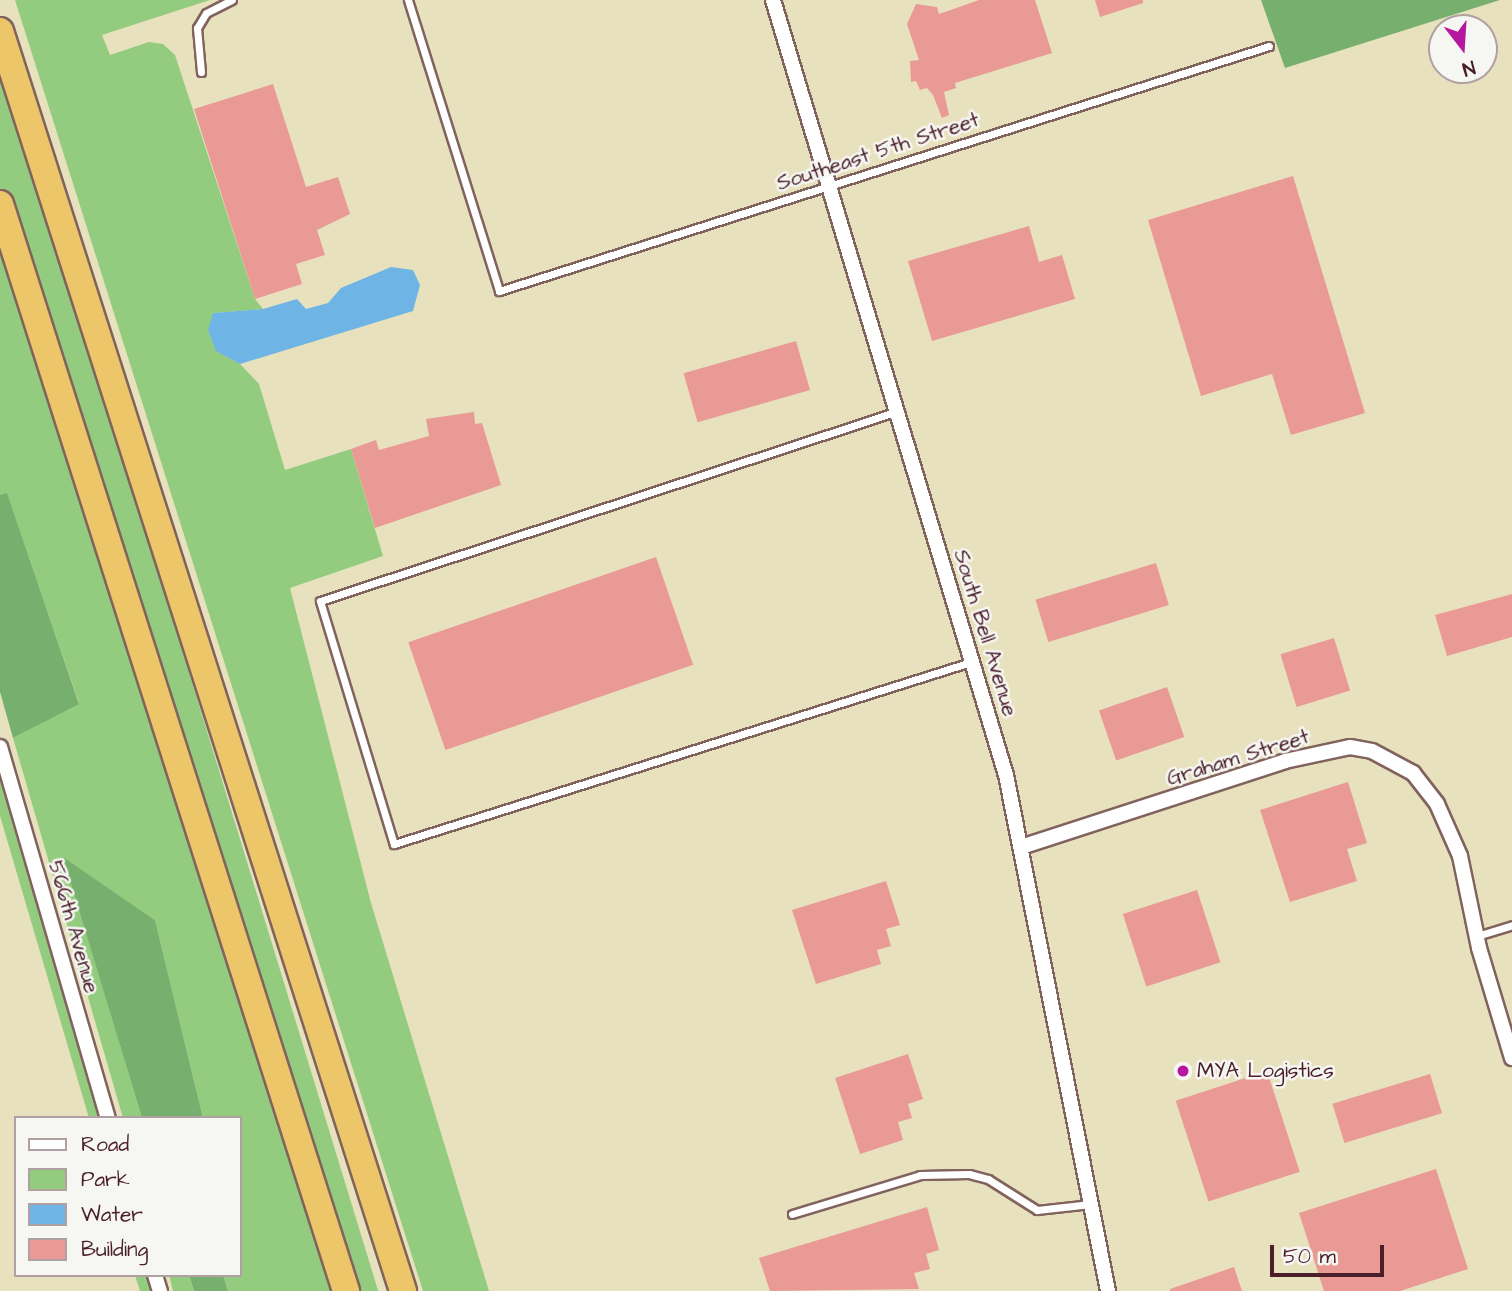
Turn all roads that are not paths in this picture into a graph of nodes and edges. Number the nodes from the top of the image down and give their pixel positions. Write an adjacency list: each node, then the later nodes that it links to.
1 (232, 0): 6 (lane)
2 (408, 0): 7 (lane, Southeast 5th Street)
3 (773, 0): 7 (street, South Bell Avenue)
4 (0, 31): 21 (highway)
5 (1269, 46): 7 (lane, Southeast 5th Street)
6 (201, 72)
7 (830, 186): 9 (street, South Bell Avenue)
8 (0, 204): 20 (highway)
9 (895, 412): 10 (street, South Bell Avenue); 10 (lane)
10 (971, 662): 12 (street, South Bell Avenue)
11 (0, 747): 17 (street, 566th Avenue)
12 (1021, 848): 14 (street, Graham Street); 18 (street, South Bell Avenue)
13 (1512, 925): 14 (lane)
14 (1476, 936): 15 (street, Graham Street)
15 (1508, 1027): 16 (street, Graham Street)
16 (1512, 1058)
17 (107, 1116)
18 (1092, 1204): 19 (lane); 22 (street, South Bell Avenue)
19 (792, 1214)
20 (346, 1291)
21 (403, 1291)
22 (1108, 1291)

